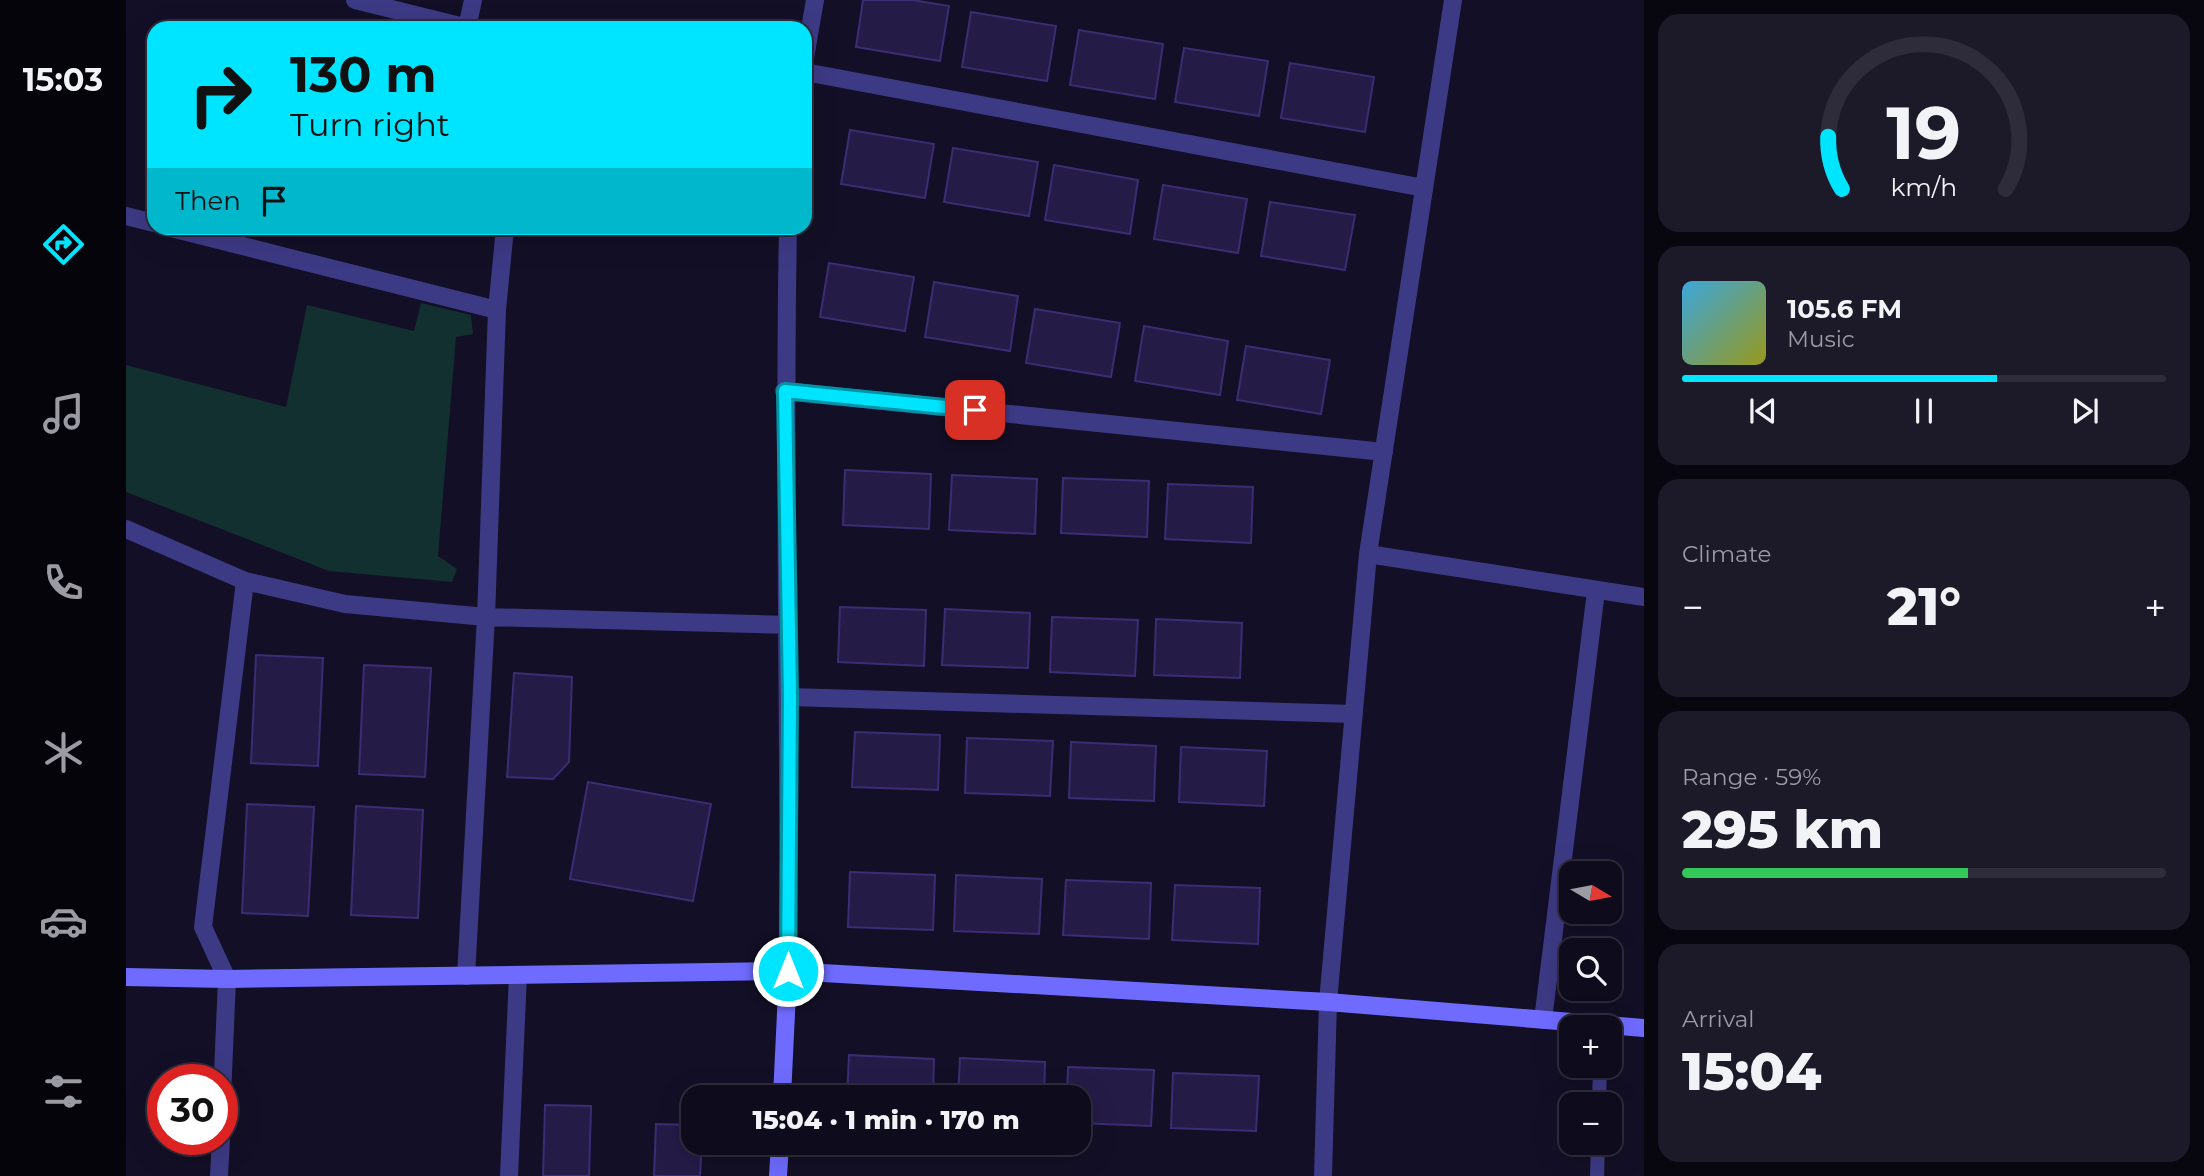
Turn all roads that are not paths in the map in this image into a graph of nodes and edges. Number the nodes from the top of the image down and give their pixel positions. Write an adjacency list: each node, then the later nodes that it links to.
1 (355, 0): 5 (street)
2 (473, 0): 6 (street)
3 (814, 0): 7 (street)
4 (1453, 0): 9 (street)
5 (440, 21)
6 (469, 21)
7 (811, 21)
8 (812, 73): 9 (street)
9 (1424, 188): 17 (street)
10 (126, 216): 11 (street)
11 (147, 221)
12 (199, 235): 15 (street)
13 (504, 235): 15 (street)
14 (788, 235): 16 (street)
15 (497, 310): 23 (street)
16 (785, 391): 17 (street); 24 (street)
17 (1384, 452): 19 (street)
18 (126, 529): 20 (street)
19 (1368, 554): 21 (street); 26 (street)
20 (245, 581): 23 (street); 31 (street)
21 (1596, 591): 22 (street); 33 (street)
22 (1644, 597)
23 (486, 617): 24 (street); 30 (street)
24 (788, 625): 25 (street)
25 (790, 697): 26 (street); 27 (street)
26 (1353, 715): 32 (street)
27 (788, 971): 28 (street); 32 (street); 38 (street)
28 (518, 975): 30 (street); 43 (street)
29 (126, 976): 31 (street)
30 (466, 976): 31 (street)
31 (227, 979): 37 (street)
32 (1328, 1002): 33 (street); 45 (street)
33 (1543, 1020): 34 (street)
34 (1559, 1022)
35 (1622, 1027): 36 (street)
36 (1644, 1028)
37 (223, 1064)
38 (783, 1085)
39 (220, 1155): 42 (street)
40 (779, 1155): 44 (street)
41 (1598, 1155): 46 (lane)
42 (219, 1176)
43 (509, 1176)
44 (778, 1176)
45 (1323, 1176)
46 (1597, 1176)

